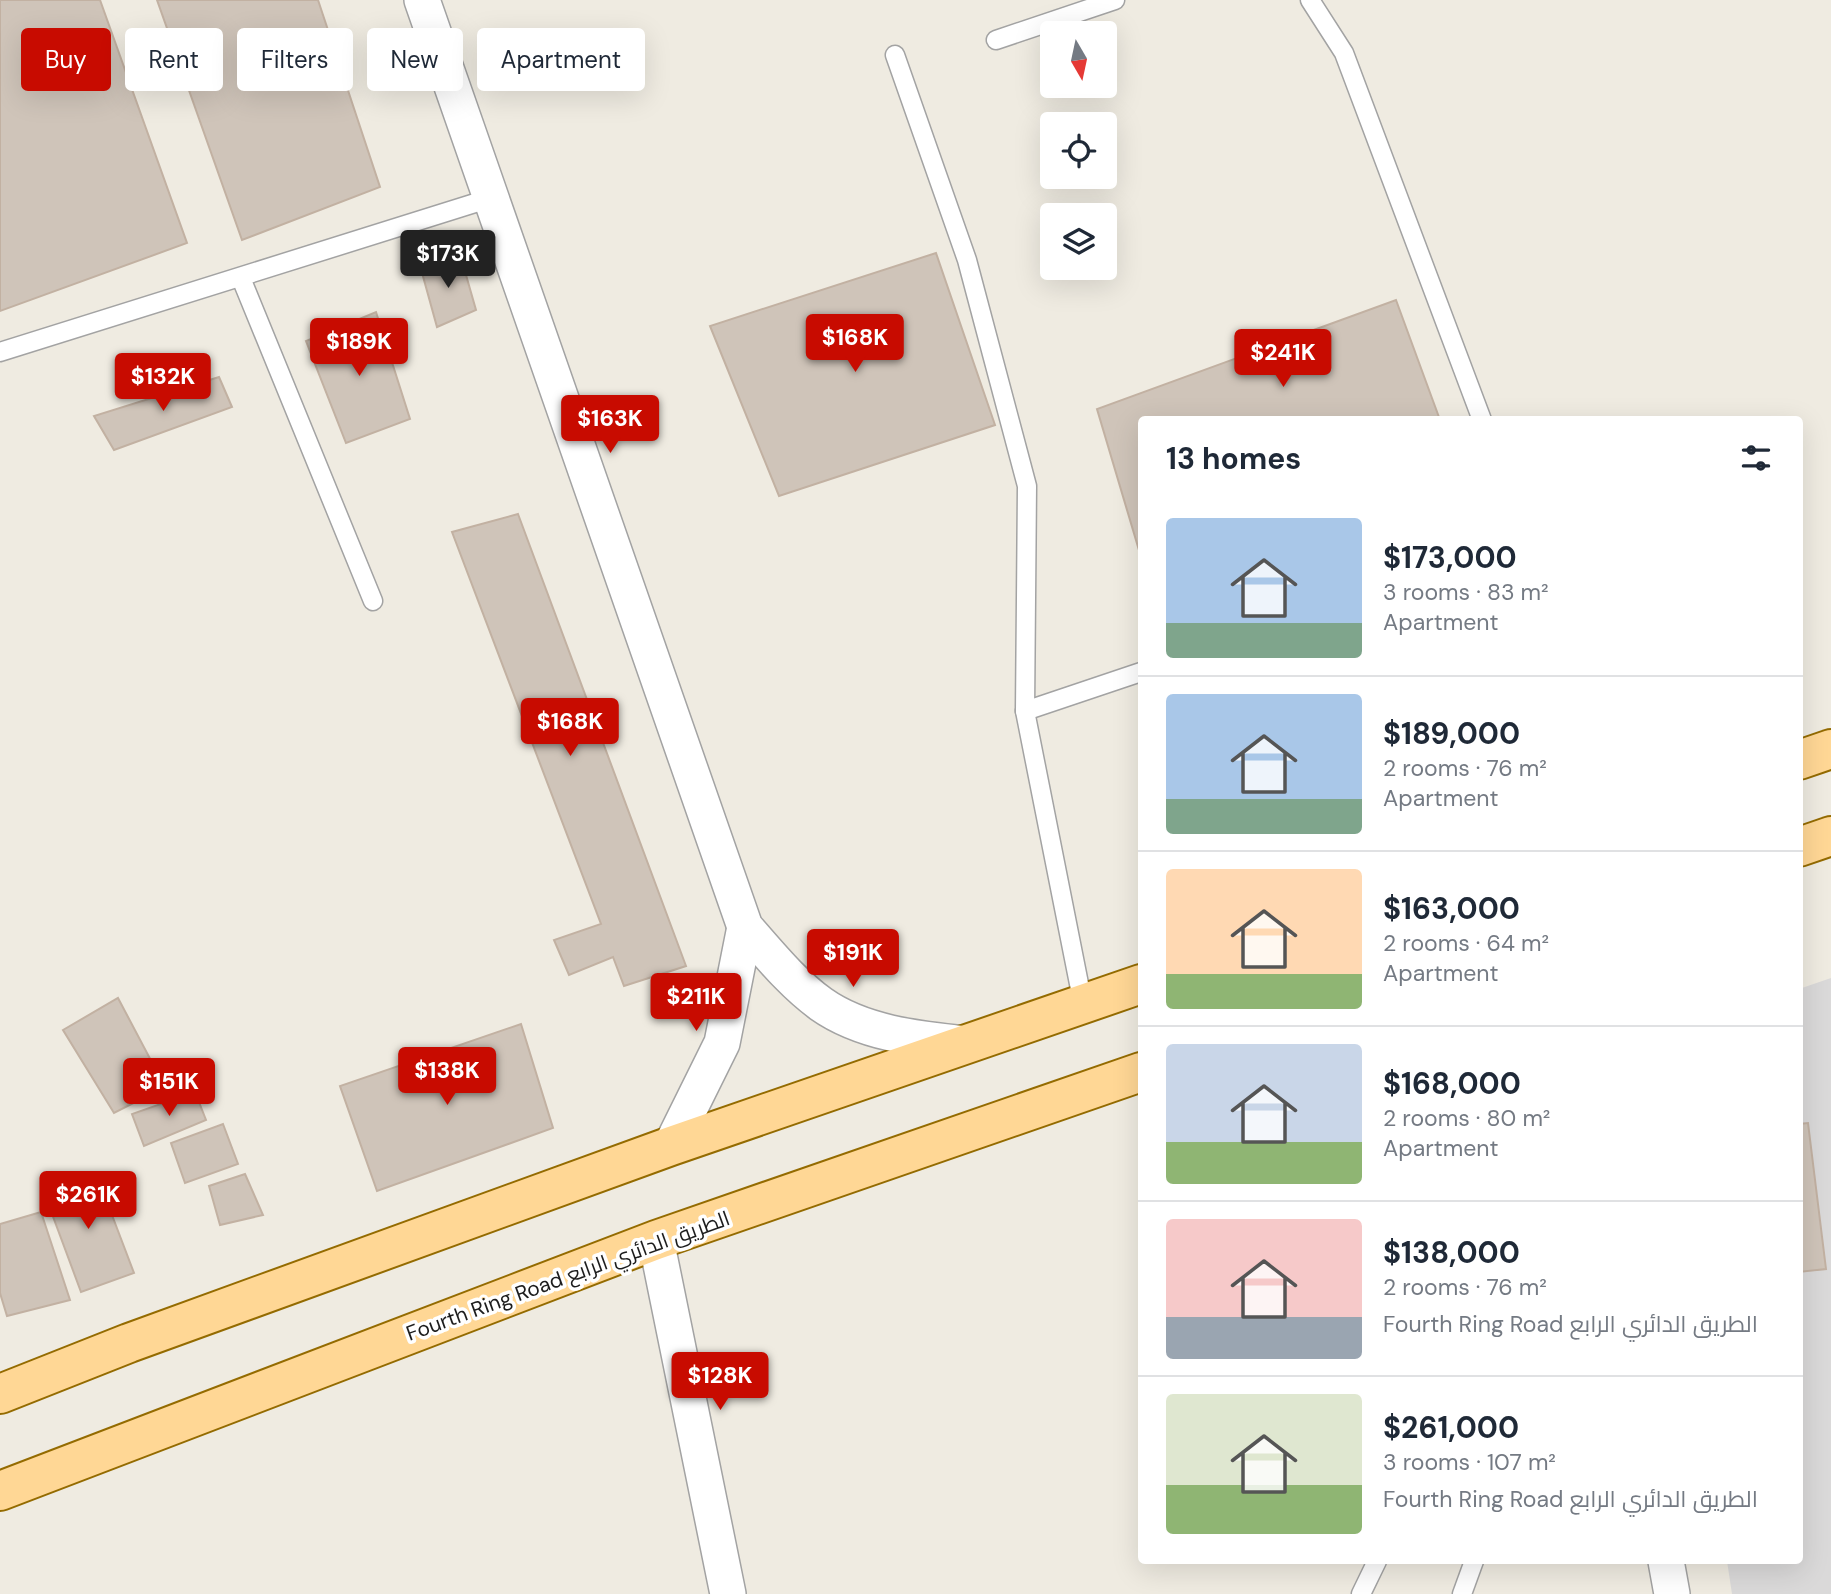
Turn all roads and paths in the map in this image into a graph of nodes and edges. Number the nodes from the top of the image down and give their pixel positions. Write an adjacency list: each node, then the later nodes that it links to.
1 (422, 0): 6 (street)
2 (1115, 0): 4 (lane)
3 (1310, 0): 9 (lane)
4 (996, 40)
5 (895, 55): 12 (lane)
6 (491, 198): 7 (lane); 17 (street)
7 (241, 278): 8 (lane); 10 (lane)
8 (0, 352)
9 (1480, 416)
10 (373, 601)
11 (1138, 673): 12 (lane)
12 (1025, 711): 19 (lane)
13 (1831, 750): 14 (main road)
14 (1803, 759)
15 (1831, 836): 16 (main road)
16 (1803, 845)
17 (745, 928): 20 (street); 22 (street)
18 (1138, 985): 19 (main road)
19 (1083, 1004): 20 (main road)
20 (966, 1044): 22 (main road)
21 (1138, 1073): 23 (main road, Fourth Ring Road الطريق الدائري الرابع)
22 (671, 1146): 24 (main road)
23 (656, 1240): 25 (main road, Fourth Ring Road الطريق الدائري الرابع); 29 (street)
24 (0, 1394)
25 (0, 1491)
26 (1376, 1564): 30 (lane)
27 (1473, 1564): 31 (lane)
28 (1667, 1564): 32 (street)
29 (728, 1594)
30 (1361, 1594)
31 (1462, 1594)
32 (1672, 1594)

